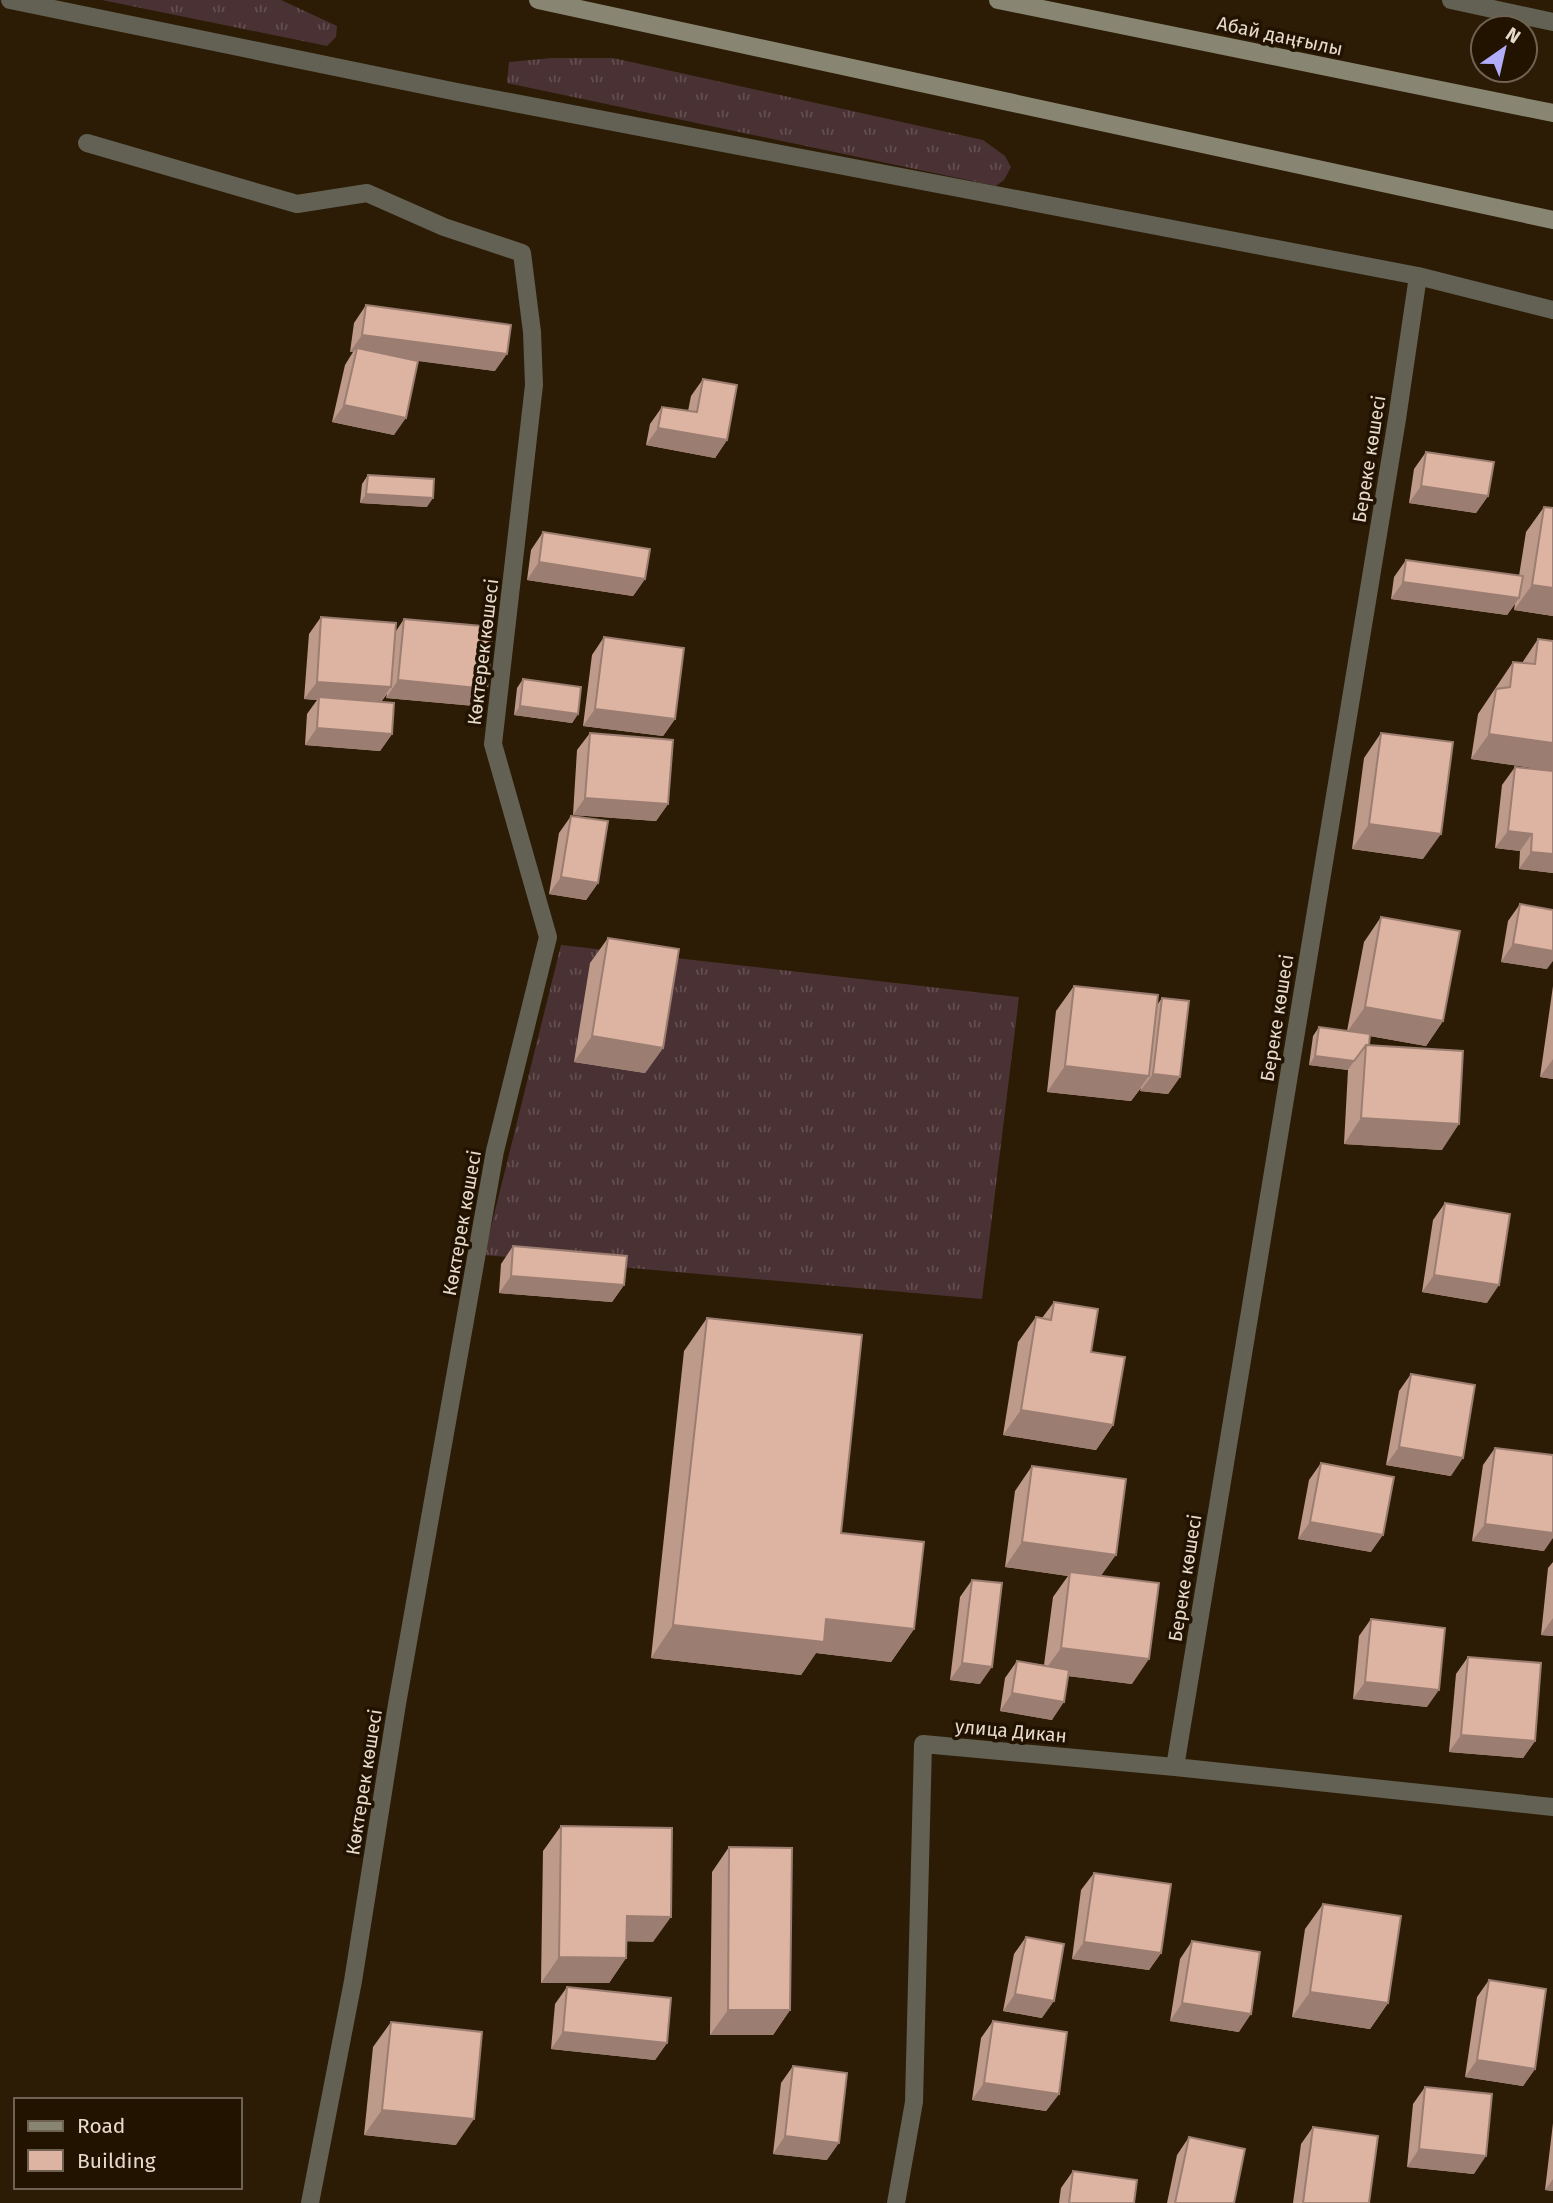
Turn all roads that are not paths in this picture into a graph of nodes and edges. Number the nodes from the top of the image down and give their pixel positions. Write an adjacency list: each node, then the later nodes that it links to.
1 (10, 0): 9 (street)
2 (538, 0): 8 (main road)
3 (998, 0): 6 (main road, Абай даңғылы)
4 (1451, 0): 5 (street)
5 (1553, 22)
6 (1553, 113)
7 (87, 143): 13 (street, Көктерек көшесі)
8 (1553, 220)
9 (1418, 276): 10 (street); 11 (street, Береке көшесі)
10 (1553, 310)
11 (1175, 1767): 12 (street, улица Дикан); 14 (street, улица Дикан)
12 (1553, 1807)
13 (310, 2203)
14 (896, 2203)

